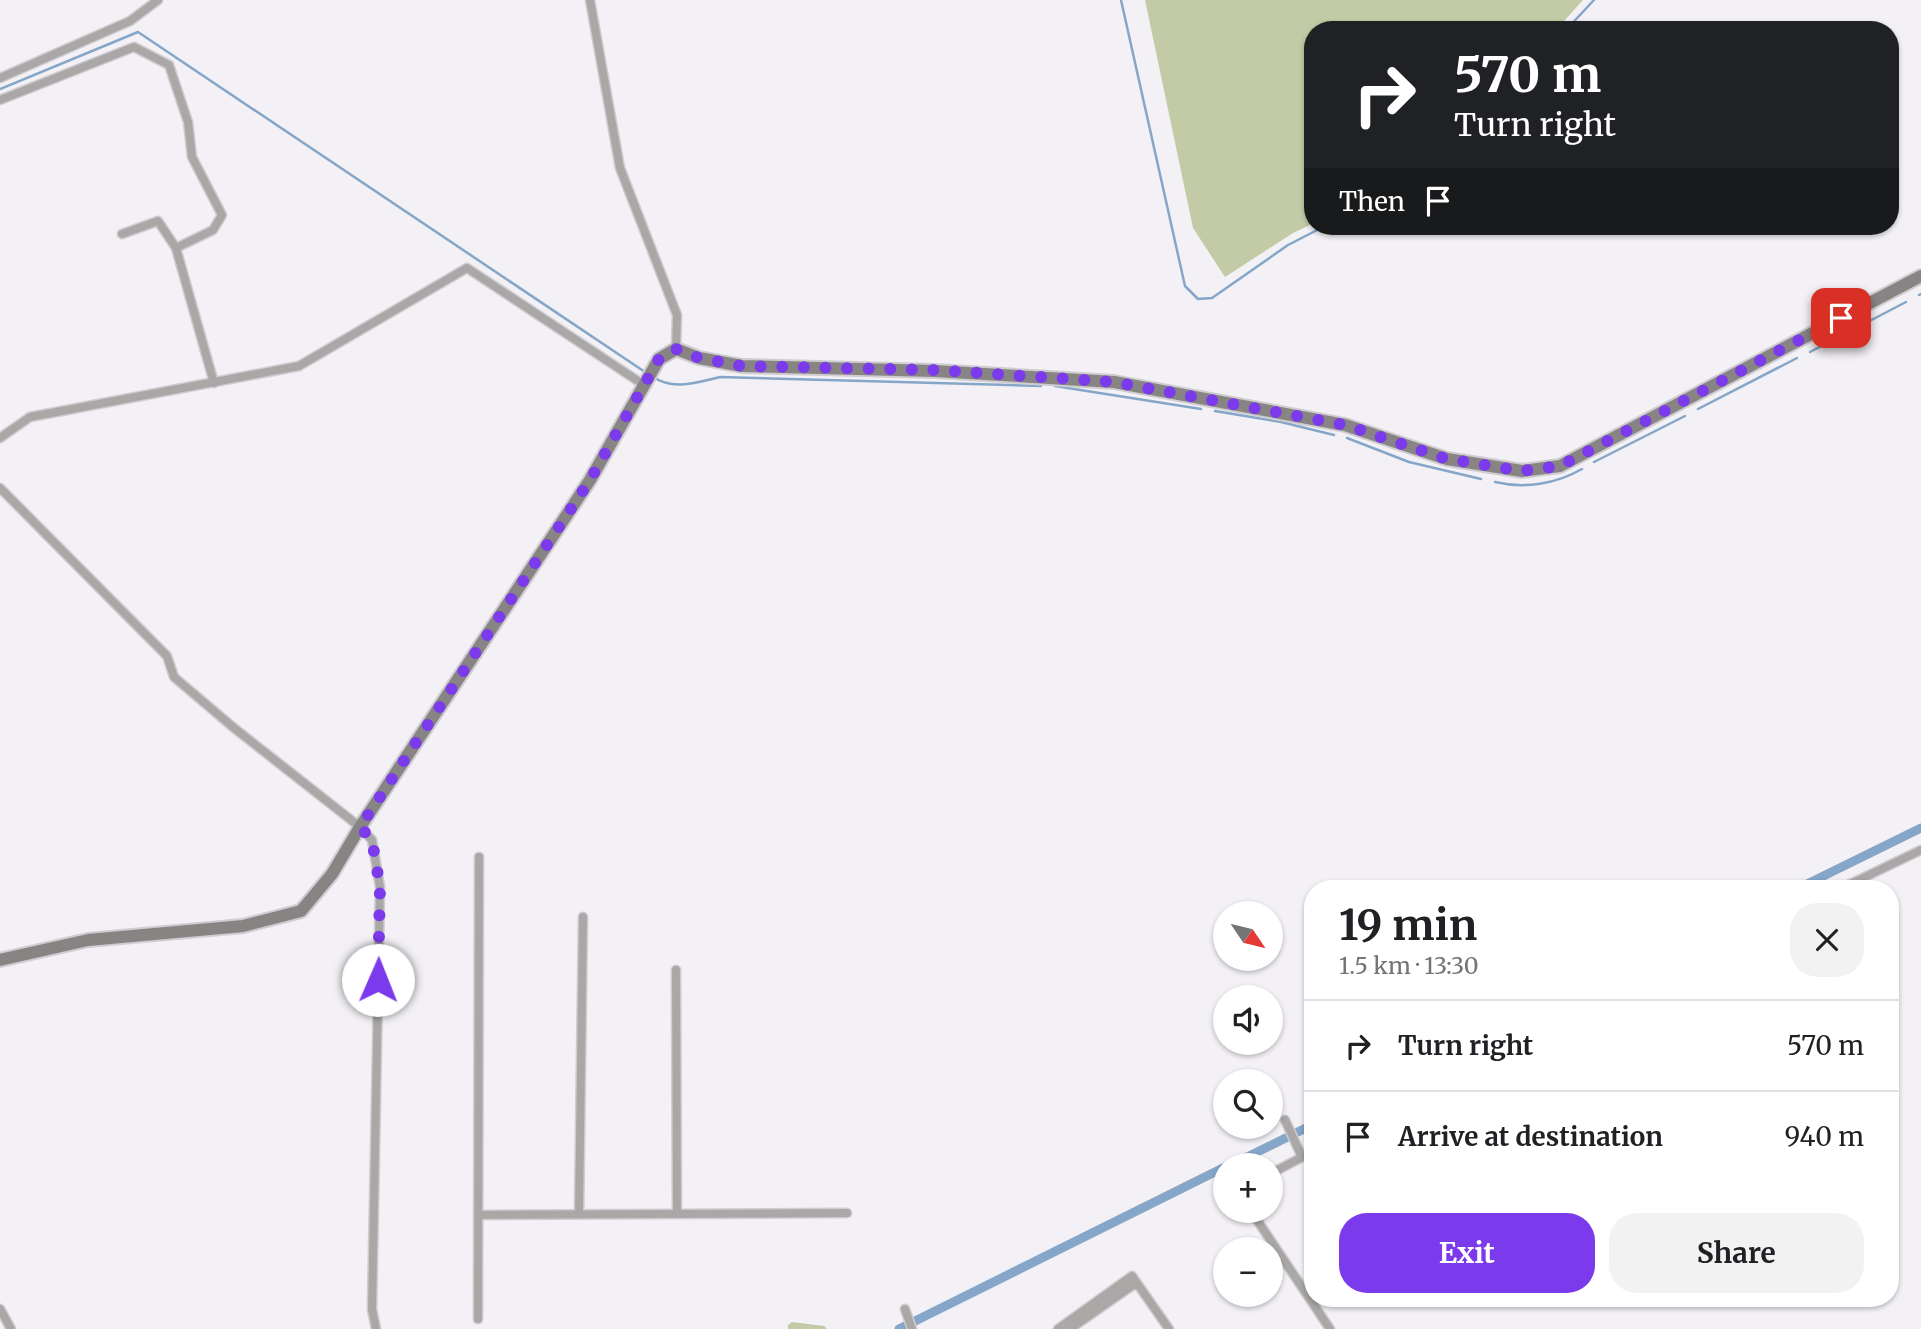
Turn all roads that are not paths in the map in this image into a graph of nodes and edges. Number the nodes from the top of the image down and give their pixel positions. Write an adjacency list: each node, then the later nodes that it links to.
1 (158, 0): 3 (street)
2 (590, 0): 8 (street)
3 (0, 78)
4 (0, 100): 6 (street)
5 (122, 234): 6 (street)
6 (176, 248): 10 (street)
7 (1921, 276): 8 (street)
8 (676, 349): 9 (street)
9 (648, 378): 10 (street); 13 (street)
10 (214, 383): 11 (street)
11 (0, 438)
12 (0, 488): 13 (street)
13 (360, 827): 18 (street); 36 (street)
14 (1921, 850): 16 (street)
15 (479, 857): 26 (street)
16 (1859, 880)
17 (583, 917): 24 (street)
18 (0, 960)
19 (676, 970): 25 (street)
20 (1285, 1120): 21 (street)
21 (1302, 1157): 22 (street)
22 (1283, 1167)
23 (847, 1213): 25 (street)
24 (579, 1214): 25 (street); 26 (street)
25 (677, 1214)
26 (478, 1215): 33 (street)
27 (1259, 1223): 29 (street)
28 (1136, 1283): 38 (street); 39 (street); 40 (street)
29 (1304, 1290)
30 (1315, 1307): 41 (street)
31 (905, 1309): 37 (street)
32 (0, 1310): 34 (street)
33 (478, 1319)
34 (2, 1321): 35 (street)
35 (11, 1329)
36 (376, 1329)
37 (912, 1329)
38 (1058, 1329)
39 (1070, 1329)
40 (1169, 1329)
41 (1330, 1329)

